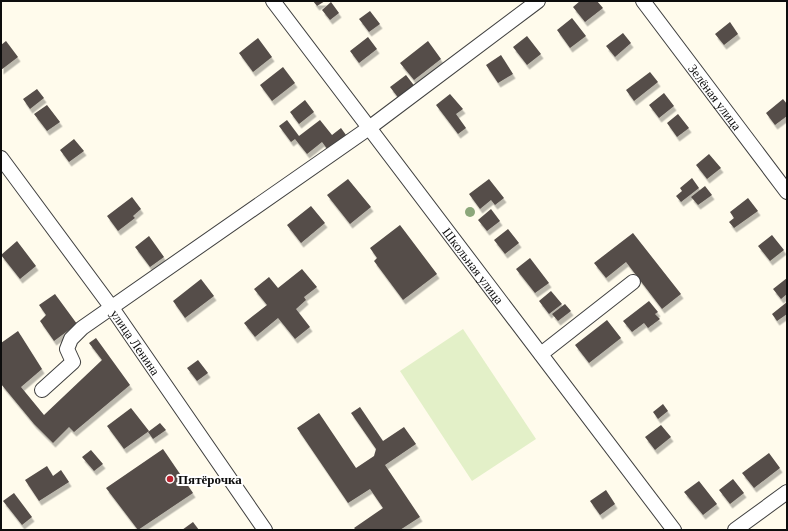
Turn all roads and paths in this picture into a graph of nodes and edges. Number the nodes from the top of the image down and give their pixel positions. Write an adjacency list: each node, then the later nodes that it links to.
1 (273, 1): 4 (street, Школьная улица)
2 (538, 1): 4 (street)
3 (643, 1): 6 (street, Зелёная улица)
4 (369, 128): 8 (street); 9 (street, Школьная улица)
5 (1, 158): 8 (street, улица Ленина)
6 (787, 192)
7 (633, 282): 9 (street)
8 (112, 308): 10 (street); 12 (street, улица Ленина)
9 (541, 354): 13 (street, Школьная улица)
10 (42, 390)
11 (787, 492): 14 (street)
12 (265, 530)
13 (674, 530)
14 (735, 530)

